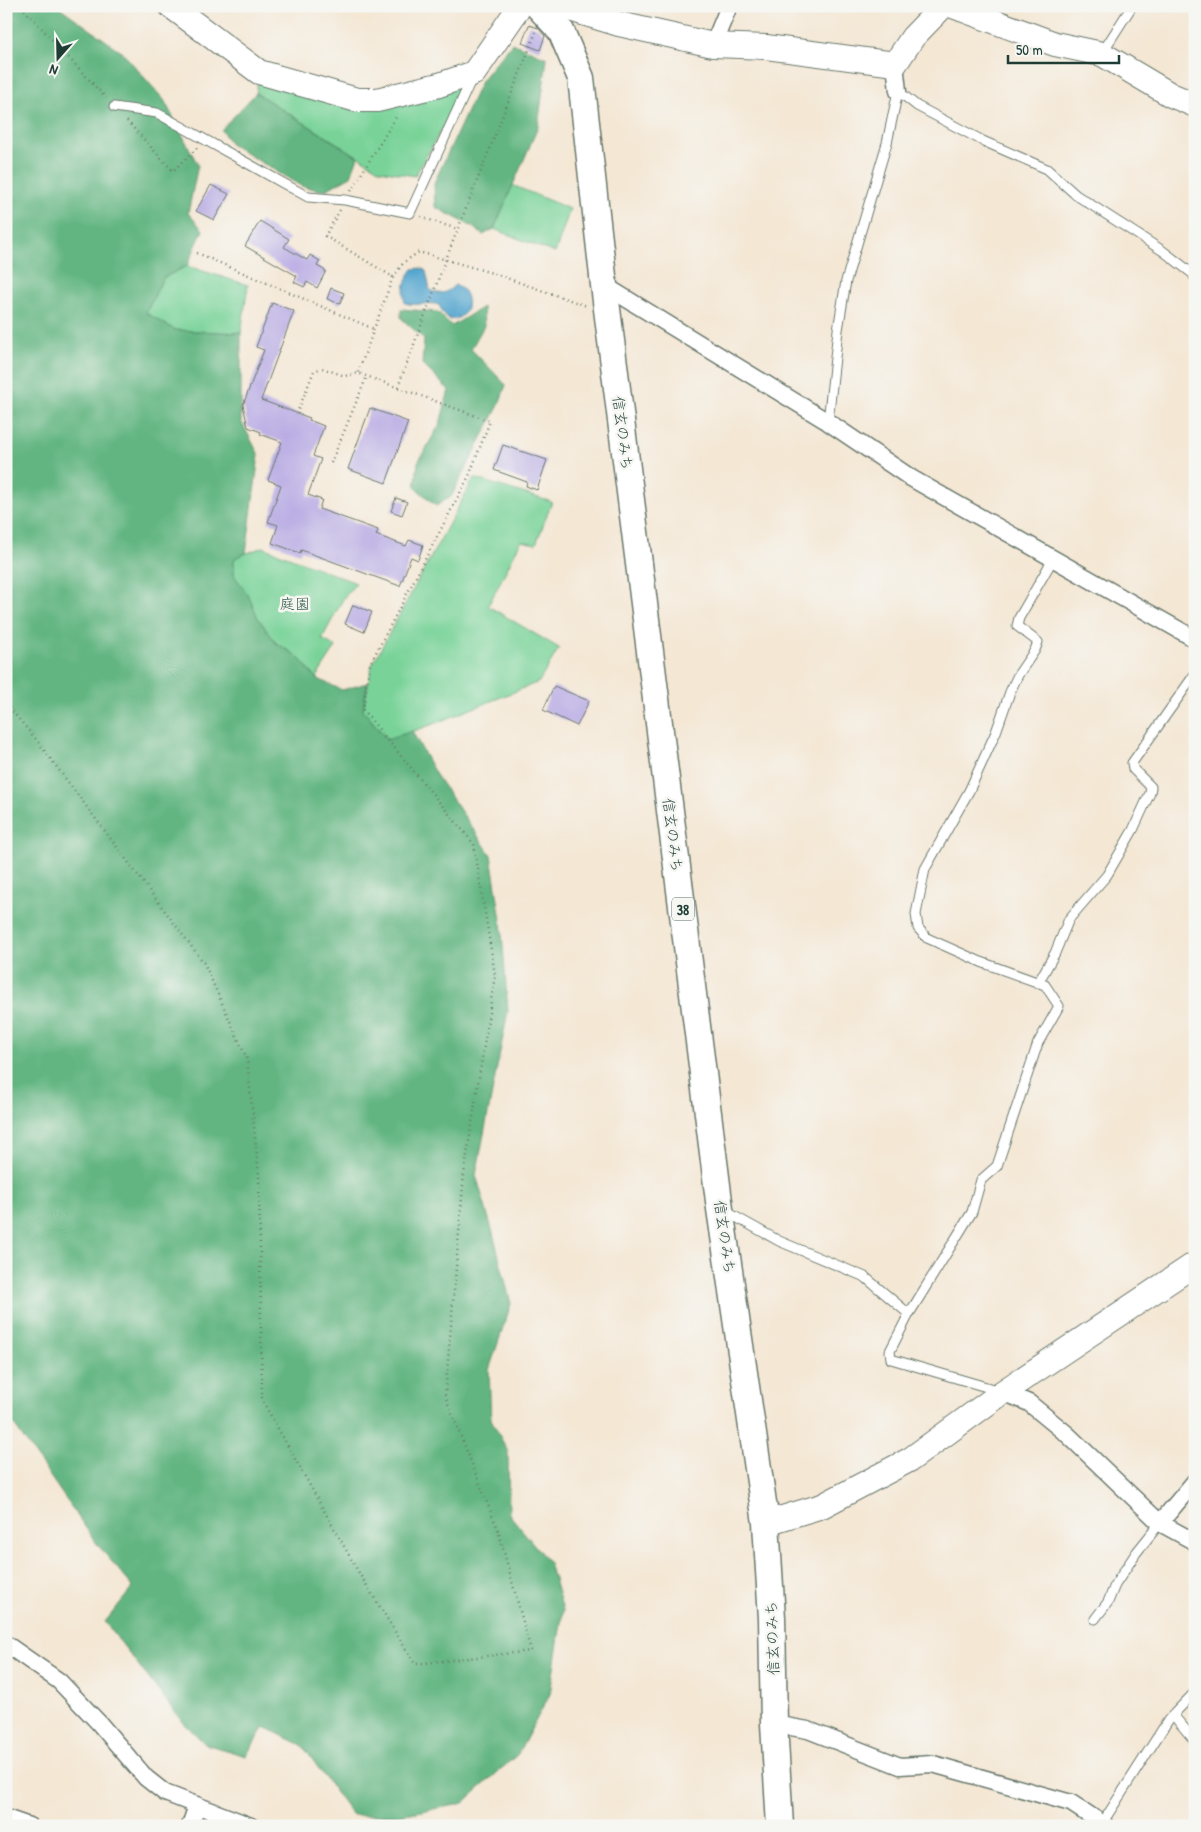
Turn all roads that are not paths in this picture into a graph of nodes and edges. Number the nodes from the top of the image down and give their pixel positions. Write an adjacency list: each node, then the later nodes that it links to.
1 (171, 6): 11 (street)
2 (520, 6): 11 (street)
3 (729, 6): 8 (street)
4 (943, 6): 10 (street)
5 (953, 6): 9 (street)
6 (1132, 6): 9 (lane)
7 (548, 9): 8 (street); 16 (main road, 信玄のみち / 38)
8 (713, 46): 10 (street)
9 (1102, 54): 13 (street)
10 (896, 64): 12 (street)
11 (474, 74): 14 (lane)
12 (898, 92): 15 (lane); 17 (lane)
13 (1195, 105)
14 (114, 107)
15 (1195, 278)
16 (604, 285): 17 (street); 22 (main road, 信玄のみち / 38)
17 (828, 422): 18 (street)
18 (1053, 559): 19 (street); 21 (lane)
19 (1195, 639)
20 (1195, 674): 21 (lane)
21 (1038, 983): 24 (lane)
22 (720, 1209): 24 (lane); 27 (main road, 信玄のみち / 38)
23 (1195, 1264): 25 (street)
24 (909, 1314): 25 (lane)
25 (1003, 1392): 27 (street); 28 (street)
26 (1195, 1481): 28 (street)
27 (766, 1523): 34 (main road, 信玄のみち / 38)
28 (1160, 1523): 29 (street); 30 (lane)
29 (1195, 1542)
30 (1095, 1619)
31 (6, 1644): 36 (street)
32 (1195, 1692): 33 (lane)
33 (1173, 1715): 35 (lane); 38 (lane)
34 (774, 1724): 38 (street); 42 (main road, 信玄のみち / 38)
35 (1195, 1741)
36 (197, 1805): 40 (street); 41 (street)
37 (6, 1818): 39 (street)
38 (1104, 1824)
39 (29, 1826)
40 (190, 1826)
41 (252, 1826)
42 (780, 1826)

